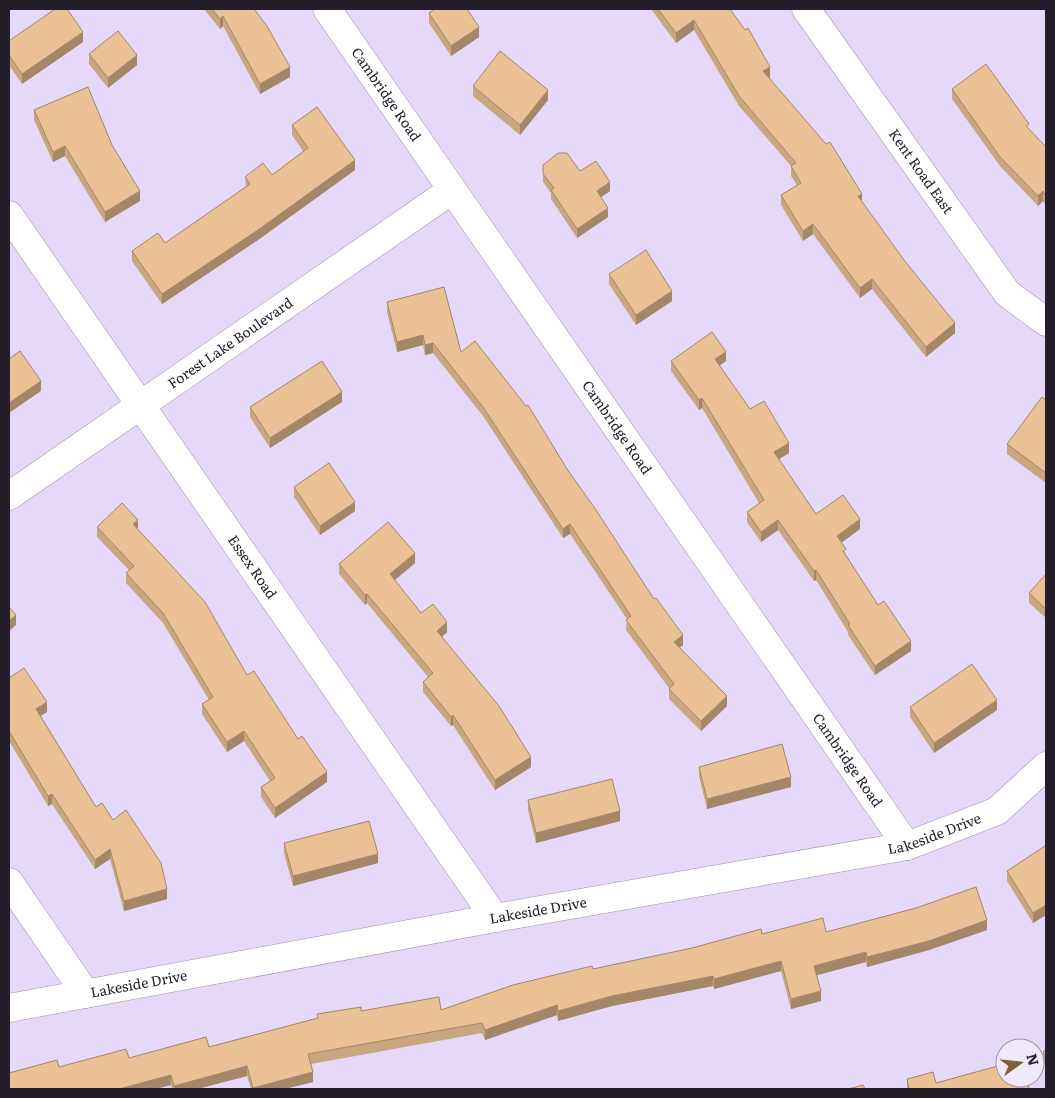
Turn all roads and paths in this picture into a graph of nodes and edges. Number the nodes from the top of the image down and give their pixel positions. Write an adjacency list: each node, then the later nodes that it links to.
1 (326, 9): 3 (street, Cambridge Road)
2 (806, 9): 5 (street, Kent Road East)
3 (452, 190): 6 (street, Forest Lake Boulevard); 9 (street, Cambridge Road)
4 (9, 215): 6 (street, Essex Road)
5 (1046, 322)
6 (141, 406): 7 (street, Forest Lake Boulevard); 11 (street, Essex Road)
7 (9, 496)
8 (1046, 766): 9 (street, Lakeside Drive)
9 (907, 846): 11 (street, Lakeside Drive)
10 (9, 882): 12 (street)
11 (495, 918): 12 (street, Lakeside Drive)
12 (86, 994): 13 (street, Lakeside Drive)
13 (9, 1008)

